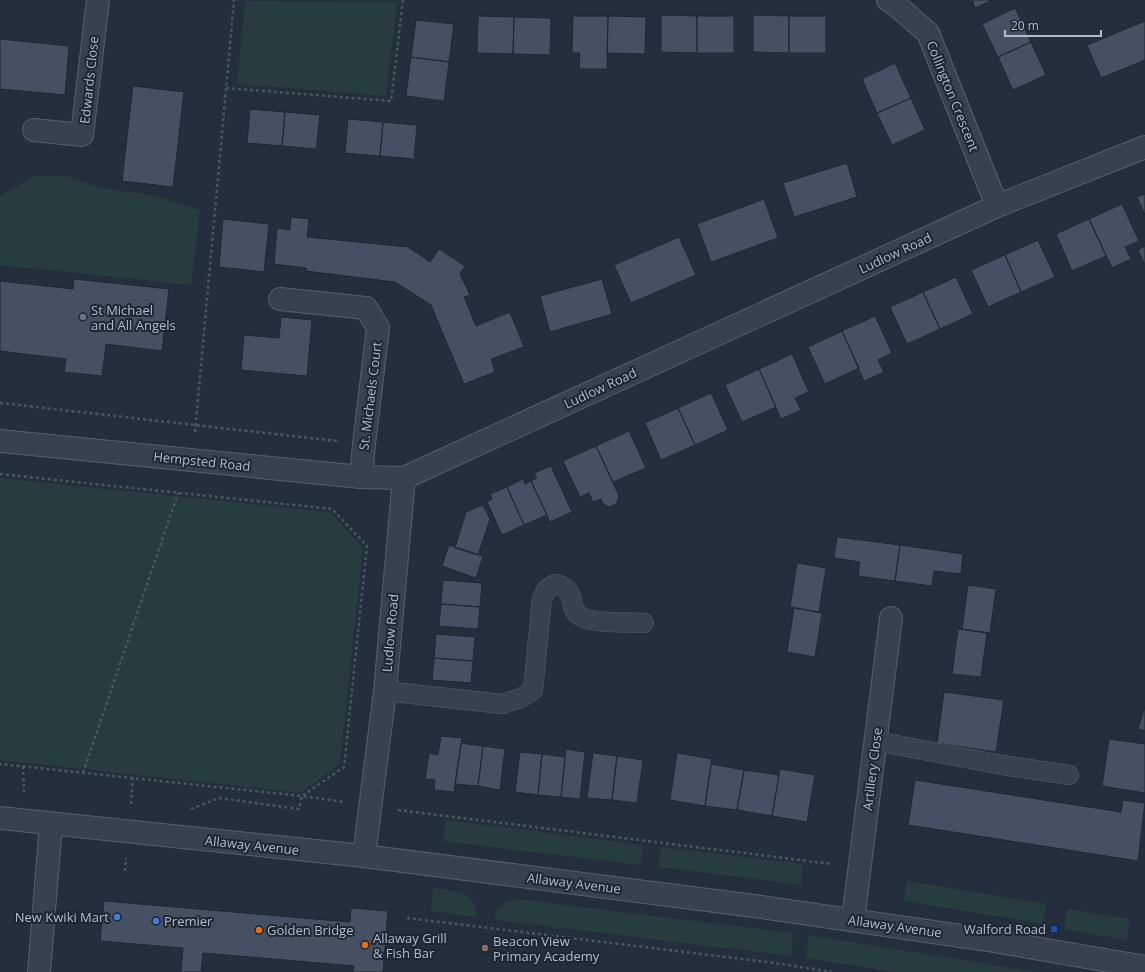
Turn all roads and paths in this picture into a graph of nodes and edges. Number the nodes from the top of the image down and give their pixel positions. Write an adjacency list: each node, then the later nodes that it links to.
1 (98, 0): 6 (street, Edwards Close)
2 (234, 0): 5 (path)
3 (403, 0): 5 (path)
4 (888, 0): 8 (street, Collington Crescent)
5 (226, 88): 11 (path)
6 (34, 130)
7 (1145, 147): 8 (street, Ludlow Road)
8 (997, 206): 17 (street, Ludlow Road)
9 (280, 299): 13 (street, St. Michaels Court)
10 (0, 403): 11 (path)
11 (196, 424): 13 (path); 14 (path)
12 (0, 441): 14 (street, Hempsted Road)
13 (364, 444): 16 (street, St. Michaels Court)
14 (193, 460): 16 (street, Hempsted Road)
15 (0, 474): 18 (path)
16 (361, 477): 17 (street, Hempsted Road)
17 (404, 478): 21 (street, Ludlow Road)
18 (178, 493): 25 (path); 28 (path)
19 (891, 618): 22 (street, Artillery Close)
20 (644, 623): 21 (lane)
21 (385, 691): 30 (street, Ludlow Road)
22 (875, 742): 26 (lane); 36 (street, Artillery Close)
23 (0, 764): 24 (path)
24 (23, 766): 25 (path); 27 (path)
25 (83, 773): 28 (path)
26 (1069, 775)
27 (25, 796)
28 (302, 796): 30 (path); 32 (path)
29 (131, 806): 31 (path)
30 (370, 806): 35 (street, Ludlow Road); 36 (path)
31 (138, 807)
32 (184, 811)
33 (0, 818): 34 (street, Allaway Avenue)
34 (51, 824): 35 (street, Allaway Avenue); 40 (street)
35 (364, 856): 38 (street, Allaway Avenue)
36 (860, 868): 38 (street, Artillery Close)
37 (407, 918): 41 (path)
38 (853, 920): 39 (street, Allaway Avenue)
39 (1145, 966)
40 (39, 972)
41 (832, 972)

